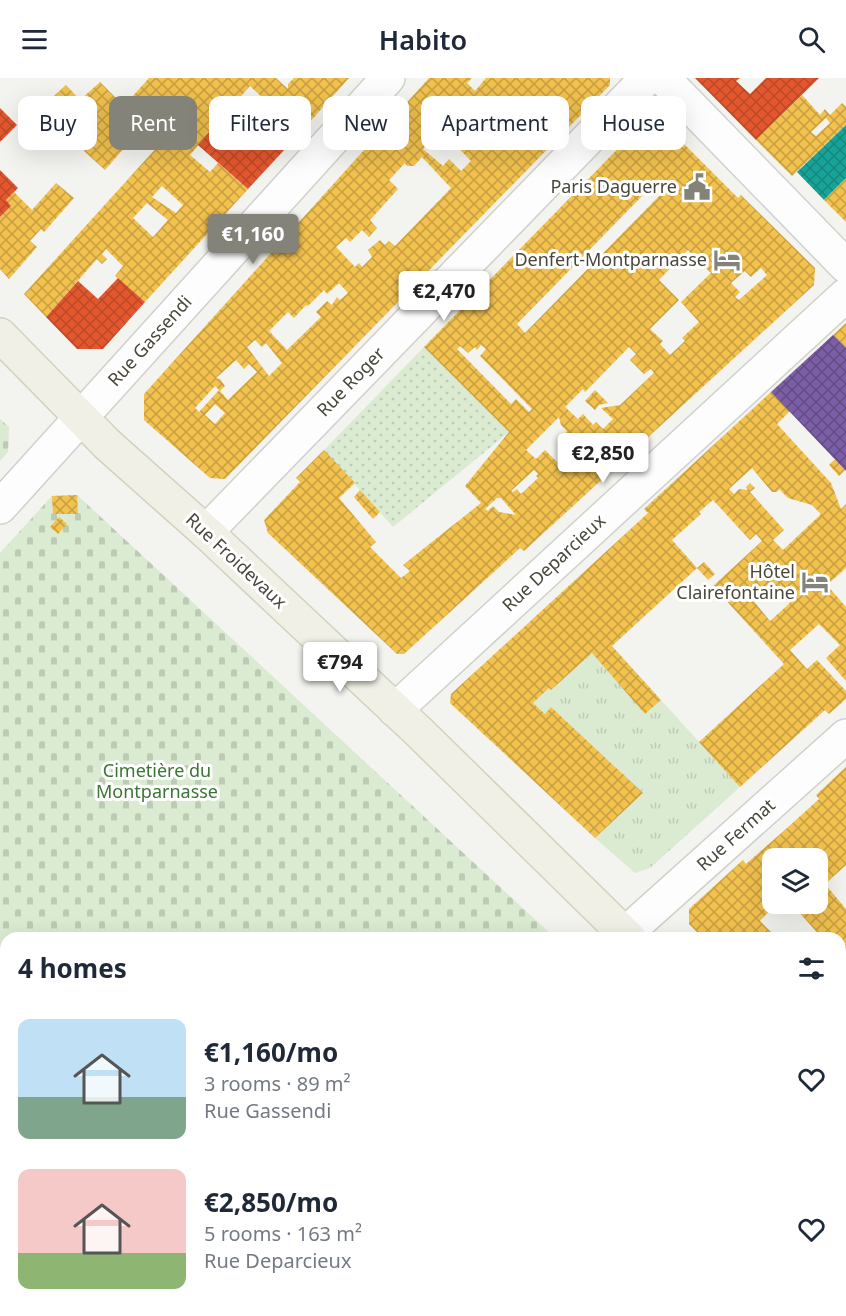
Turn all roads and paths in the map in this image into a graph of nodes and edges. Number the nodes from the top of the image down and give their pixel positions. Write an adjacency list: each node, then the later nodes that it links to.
1 (388, 78): 7 (street, Rue Gassendi)
2 (647, 78): 9 (street, Rue Roger)
3 (663, 78): 4 (street)
4 (846, 266)
5 (846, 295): 10 (street, Rue Deparcieux)
6 (0, 335): 7 (main road, Rue Froidevaux)
7 (80, 418): 8 (street, Rue Gassendi); 9 (main road, Rue Froidevaux)
8 (0, 507)
9 (206, 531): 10 (main road, Rue Froidevaux)
10 (395, 710): 12 (main road, Rue Froidevaux)
11 (846, 736): 13 (street, Rue Fermat)
12 (623, 932)
13 (631, 932)

